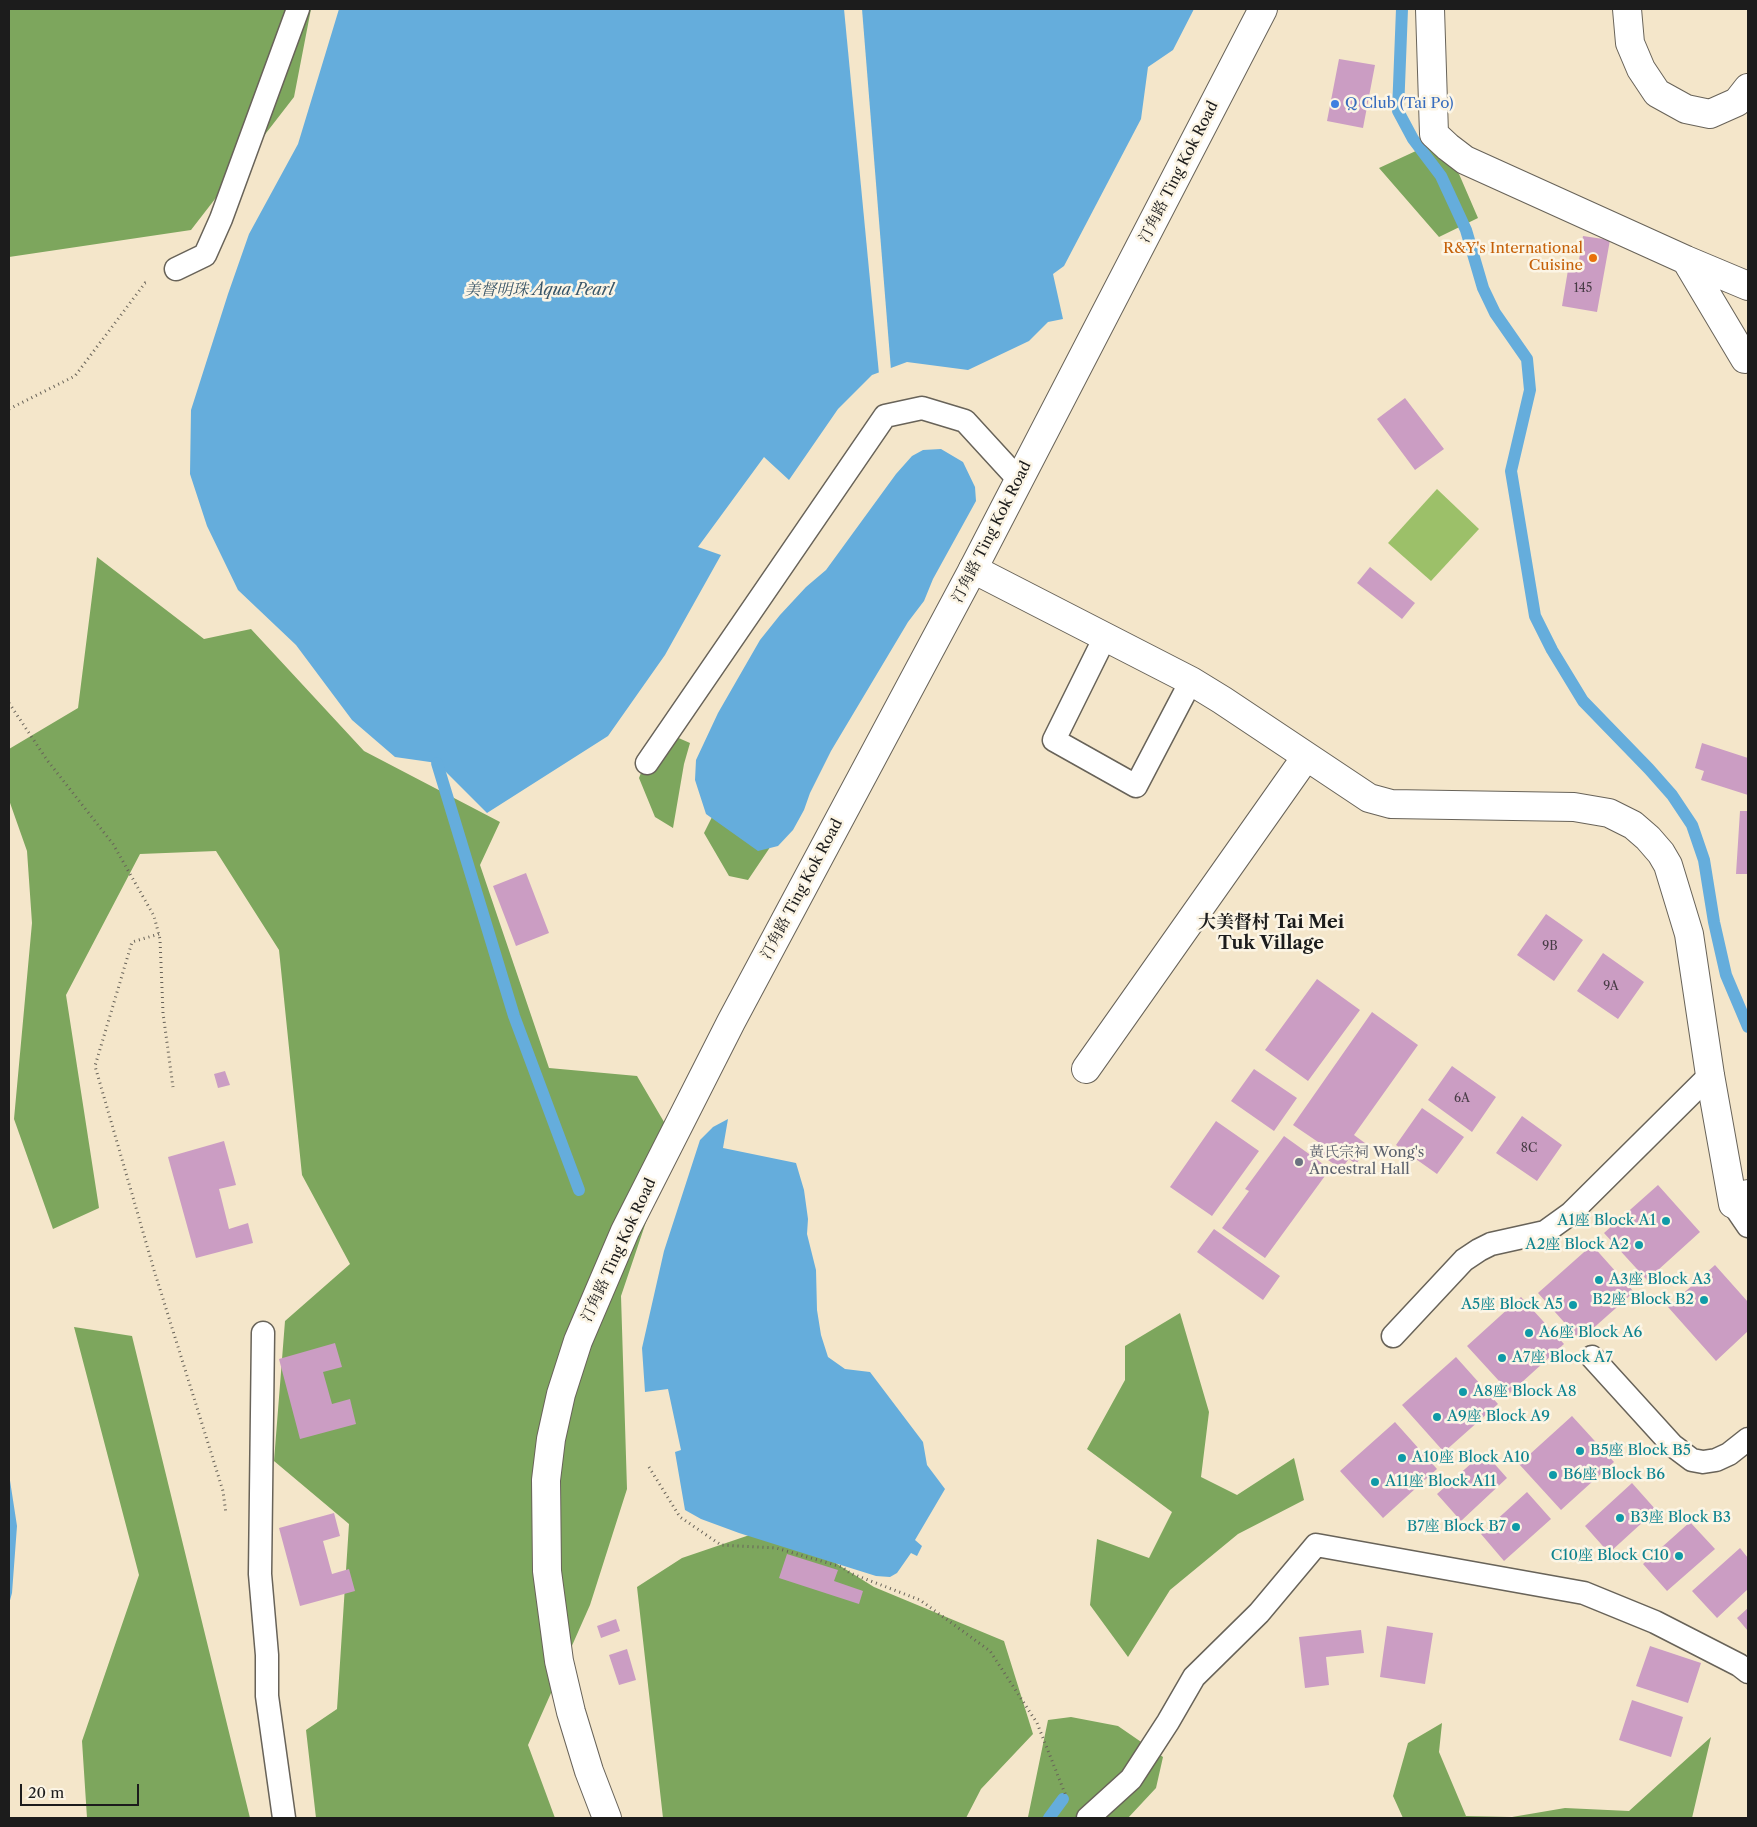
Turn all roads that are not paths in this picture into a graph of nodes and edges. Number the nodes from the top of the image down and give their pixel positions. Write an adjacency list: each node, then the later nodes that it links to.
1 (298, 9): 7 (lane)
2 (1263, 9): 10 (street, 汀角路 Ting Kok Road)
3 (1430, 9): 6 (street)
4 (1627, 9): 5 (street)
5 (1748, 88)
6 (1686, 260): 8 (street); 9 (street)
7 (176, 270)
8 (1748, 286)
9 (1745, 358)
10 (1019, 480): 11 (street, 汀角路 Ting Kok Road); 15 (lane)
11 (973, 569): 12 (street); 25 (street, 汀角路 Ting Kok Road)
12 (1105, 636): 13 (street); 13 (lane)
13 (1191, 681): 14 (street)
14 (1306, 757): 16 (street); 17 (street)
15 (647, 763)
16 (1086, 1069)
17 (1710, 1075): 18 (street); 20 (lane)
18 (1743, 1208)
19 (263, 1333): 24 (lane)
20 (1393, 1336)
21 (1592, 1357): 22 (lane)
22 (1748, 1439)
23 (1748, 1672): 26 (lane)
24 (284, 1818)
25 (607, 1818)
26 (1088, 1818)

